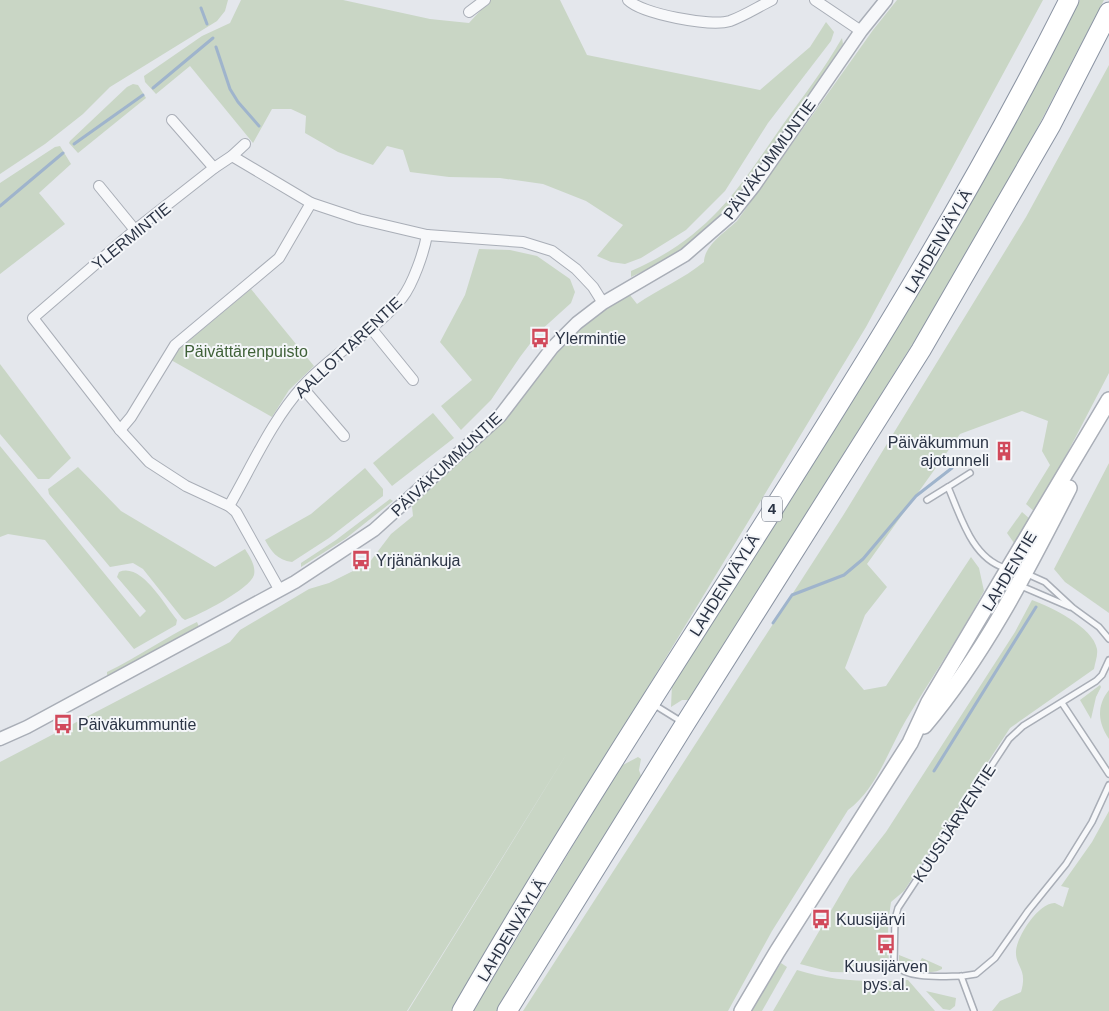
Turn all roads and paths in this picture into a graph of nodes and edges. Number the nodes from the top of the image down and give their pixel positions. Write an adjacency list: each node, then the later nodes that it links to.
1 (485, 0): 7 (street)
2 (628, 0): 3 (street)
3 (772, 0)
4 (815, 0): 9 (street)
5 (886, 0): 9 (street, PÄIVÄKUMMUNTIE)
6 (1069, 0): 36 (highway, LAHDENVÄYLÄ / 4)
7 (470, 12)
8 (1109, 12): 38 (highway)
9 (861, 31): 18 (street, PÄIVÄKUMMUNTIE)
10 (172, 120): 13 (street)
11 (245, 144): 12 (street, YLERMINTIE)
12 (232, 156): 13 (street, YLERMINTIE); 15 (street)
13 (214, 168): 16 (street, YLERMINTIE)
14 (99, 186): 16 (street)
15 (311, 203): 17 (street); 24 (street)
16 (135, 230): 24 (street, YLERMINTIE)
17 (427, 234): 18 (street); 19 (street, AALLOTTARENTIE)
18 (603, 303): 32 (street, PÄIVÄKUMMUNTIE)
19 (370, 327): 20 (street); 21 (street, AALLOTTARENTIE)
20 (413, 380)
21 (302, 387): 25 (street); 29 (street, AALLOTTARENTIE)
22 (1109, 400): 30 (main road, LAHDENTIE)
23 (1109, 408): 31 (main road, LAHDENTIE)
24 (120, 430): 29 (street)
25 (344, 436)
26 (970, 473): 27 (lane)
27 (948, 487): 28 (lane); 30 (lane)
28 (927, 500)
29 (229, 506): 32 (street)
30 (1010, 570): 31 (lane); 31 (lane); 40 (main road, LAHDENTIE)
31 (1022, 579): 33 (lane); 33 (lane); 40 (main road, LAHDENTIE)
32 (279, 589): 39 (street, PÄIVÄKUMMUNTIE)
33 (1073, 608): 34 (lane)
34 (1109, 639)
35 (1109, 660): 37 (lane, KUUSIJÄRVENTIE)
36 (650, 702): 38 (lane); 44 (highway, LAHDENVÄYLÄ / 4)
37 (1062, 703): 41 (lane); 43 (lane, KUUSIJÄRVENTIE)
38 (685, 724): 45 (highway)
39 (0, 739)
40 (910, 743): 46 (main road, LAHDENTIE)
41 (1109, 774)
42 (1109, 785): 43 (lane)
43 (962, 976): 47 (lane)
44 (462, 1011)
45 (507, 1011)
46 (742, 1011)
47 (974, 1011)

